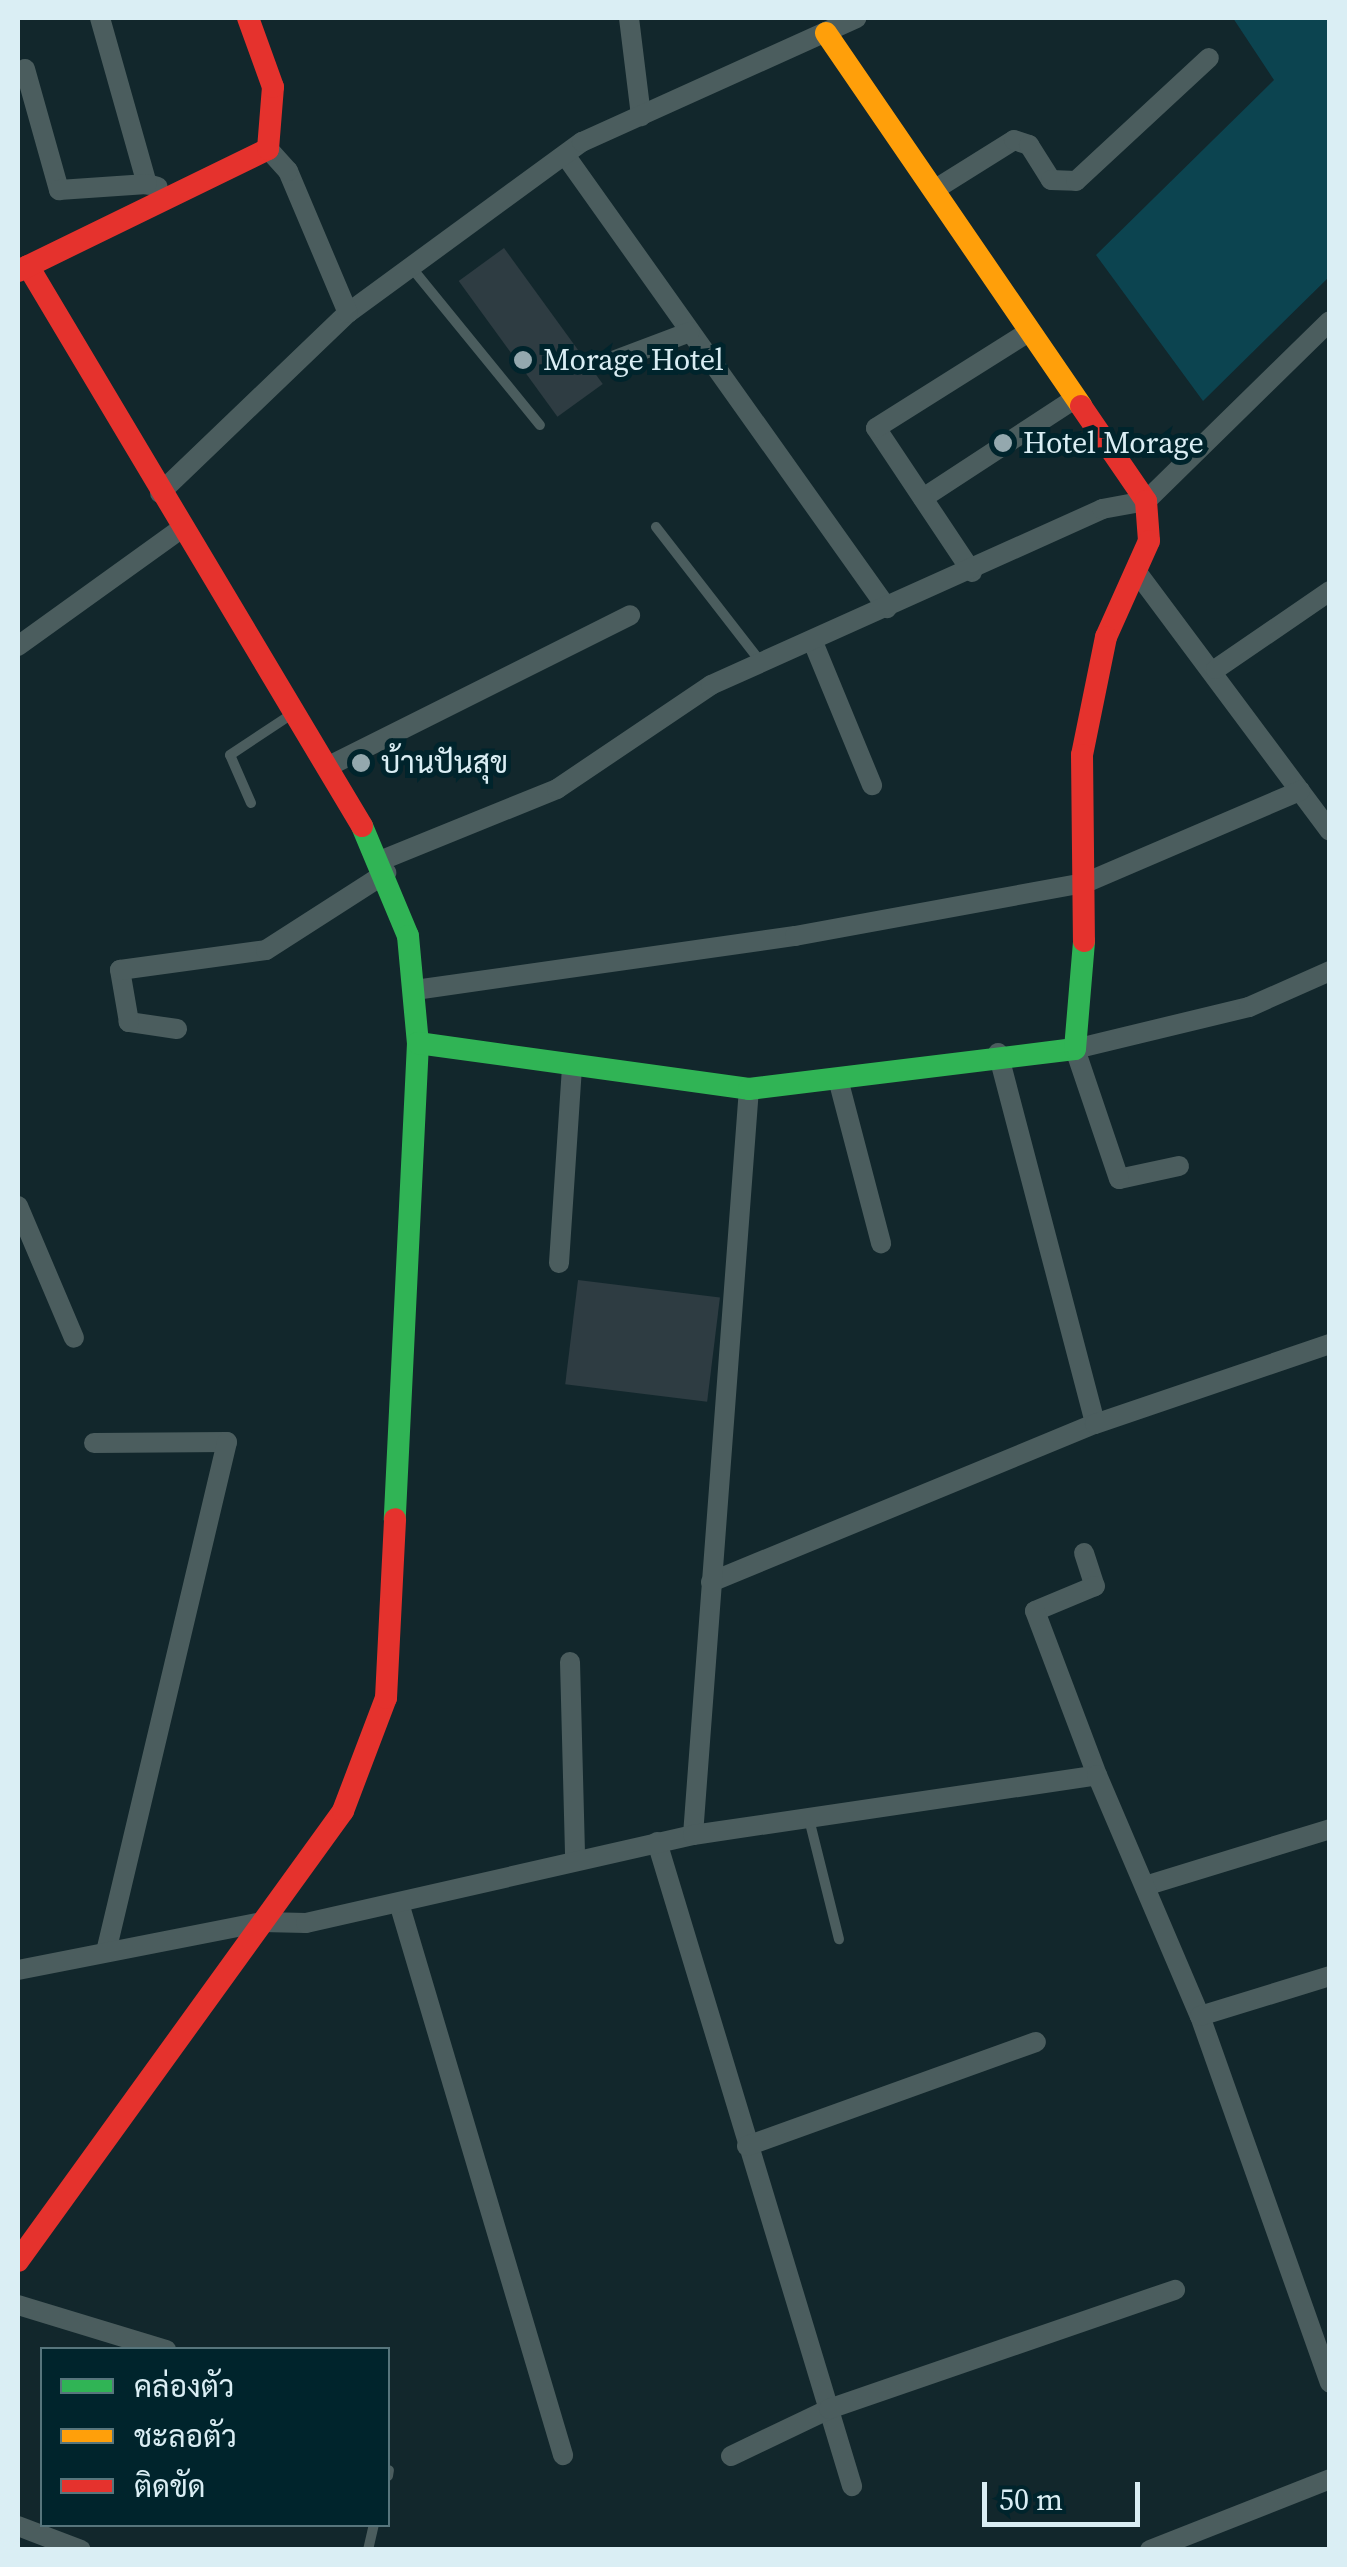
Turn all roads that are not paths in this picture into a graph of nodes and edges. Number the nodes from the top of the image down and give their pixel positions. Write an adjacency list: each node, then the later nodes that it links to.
1 (100, 18): 11 (street)
2 (248, 18): 9 (street)
3 (629, 18): 8 (street)
4 (856, 18): 5 (street)
5 (826, 33): 8 (street); 12 (street)
6 (1208, 58): 12 (street)
7 (26, 69): 11 (street)
8 (641, 116): 10 (street)
9 (268, 149): 13 (street); 16 (street)
10 (565, 155): 14 (street); 19 (street)
11 (147, 184): 13 (street)
12 (934, 190): 18 (street)
13 (180, 192): 15 (street)
14 (409, 264): 16 (street); 22 (lane)
15 (23, 268): 23 (street)
16 (348, 313): 23 (street)
17 (1330, 321): 25 (street)
18 (1030, 331): 21 (street); 24 (street)
19 (690, 332): 20 (street); 31 (street)
20 (610, 362)
21 (1076, 398): 24 (street); 25 (street)
22 (540, 424)
23 (160, 493): 27 (street)
24 (922, 498): 28 (street)
25 (1146, 501): 28 (street); 29 (street)
26 (656, 527): 35 (lane)
27 (180, 529): 34 (street); 37 (street)
28 (972, 572): 31 (street)
29 (1136, 572): 36 (street); 44 (street)
30 (1330, 591): 36 (street)
31 (887, 608): 33 (street)
32 (630, 616): 38 (street)
33 (813, 642): 35 (street); 39 (street)
34 (18, 646)
35 (764, 666): 43 (street)
36 (1216, 669): 40 (street)
37 (293, 714): 38 (street); 41 (lane)
38 (327, 768): 43 (street)
39 (872, 785)
40 (1300, 791): 42 (street); 44 (street)
41 (251, 803)
42 (1330, 831)
43 (384, 867): 46 (street); 47 (street)
44 (1085, 883): 46 (street); 49 (street)
45 (1330, 971): 49 (street)
46 (415, 990): 48 (street)
47 (177, 1029)
48 (418, 1043): 51 (street); 73 (street)
49 (1075, 1049): 50 (street); 54 (street)
50 (998, 1054): 52 (street); 60 (street)
51 (572, 1065): 53 (street); 57 (street)
52 (838, 1079): 53 (street); 56 (street)
53 (750, 1090): 63 (street)
54 (1178, 1166)
55 (18, 1206): 58 (street)
56 (882, 1243)
57 (559, 1262)
58 (74, 1338)
59 (1330, 1344): 60 (street)
60 (1095, 1424): 63 (street)
61 (94, 1443): 75 (street)
62 (1084, 1554): 65 (street)
63 (711, 1582): 68 (street)
64 (570, 1662): 70 (street)
65 (1097, 1775): 66 (street); 71 (street)
66 (809, 1818): 68 (street); 74 (lane)
67 (1330, 1829): 71 (street)
68 (693, 1834): 69 (street)
69 (657, 1842): 70 (street); 80 (street)
70 (575, 1858): 72 (street)
71 (1145, 1886): 78 (street)
72 (399, 1903): 73 (street); 87 (street)
73 (262, 1922): 75 (street); 81 (street)
74 (839, 1939)
75 (106, 1952): 76 (street)
76 (18, 1970)
77 (1330, 1976): 78 (street)
78 (1200, 2016): 85 (street)
79 (1036, 2042): 80 (street)
80 (746, 2146): 86 (street)
81 (18, 2261)
82 (1175, 2290): 86 (street)
83 (18, 2305): 84 (street)
84 (156, 2347)
85 (1330, 2383)
86 (829, 2409): 88 (street); 90 (street)
87 (563, 2455)
88 (731, 2456)
89 (1330, 2480): 92 (street)
90 (852, 2486)
91 (18, 2526): 93 (street)
92 (1174, 2544): 94 (street)
93 (81, 2550)
94 (1150, 2550)

